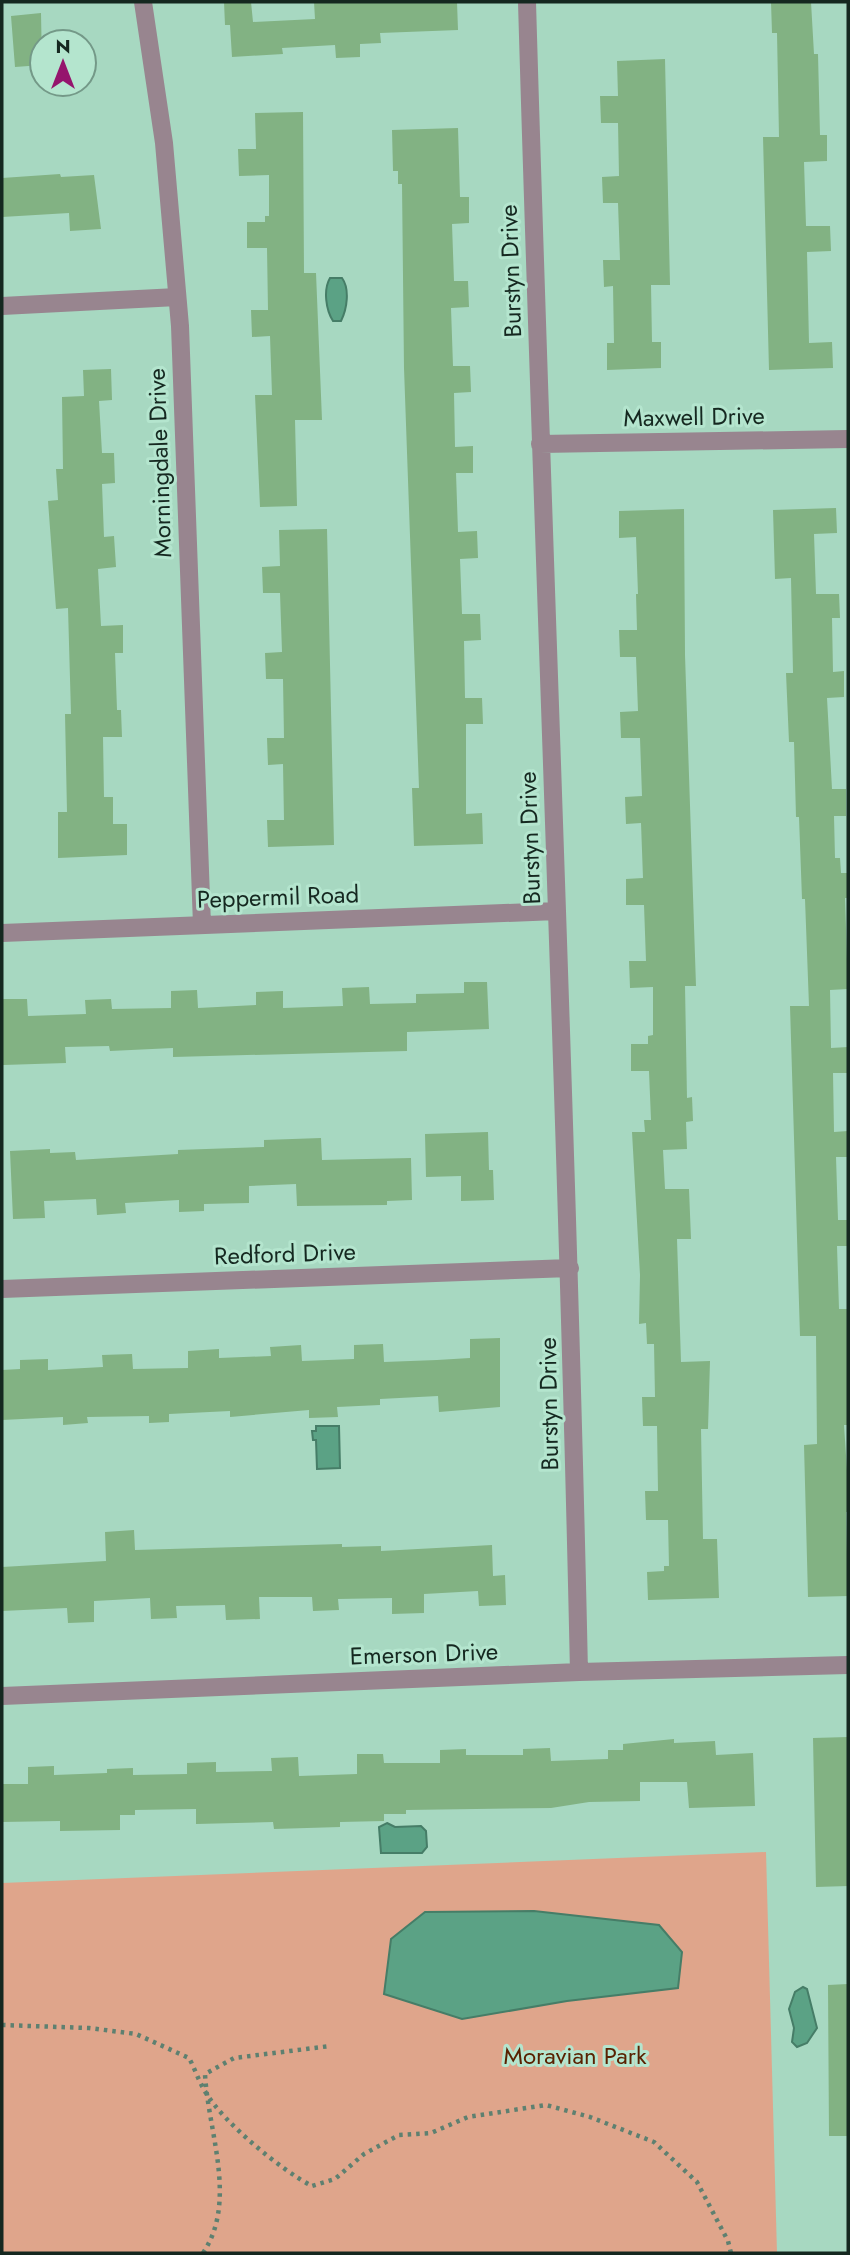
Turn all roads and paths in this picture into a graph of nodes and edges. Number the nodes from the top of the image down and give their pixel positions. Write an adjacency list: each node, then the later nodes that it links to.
1 (143, 2): 3 (street, Morningdale Drive)
2 (527, 2): 6 (street, Burstyn Drive)
3 (177, 298): 4 (street); 8 (street, Morningdale Drive)
4 (2, 306)
5 (848, 439): 6 (street, Maxwell Drive)
6 (540, 444): 7 (street, Burstyn Drive)
7 (557, 911): 8 (street, Peppermil Road); 10 (street, Burstyn Drive)
8 (202, 925): 9 (street, Peppermil Road)
9 (2, 933)
10 (570, 1268): 11 (street, Redford Drive); 13 (street, Burstyn Drive)
11 (2, 1289)
12 (848, 1665): 13 (street, Emerson Drive)
13 (579, 1672): 14 (street, Emerson Drive)
14 (2, 1696)
15 (2, 2025): 17 (path)
16 (330, 2046): 17 (path)
17 (206, 2094): 18 (path); 19 (path)
18 (203, 2253)
19 (731, 2253)

